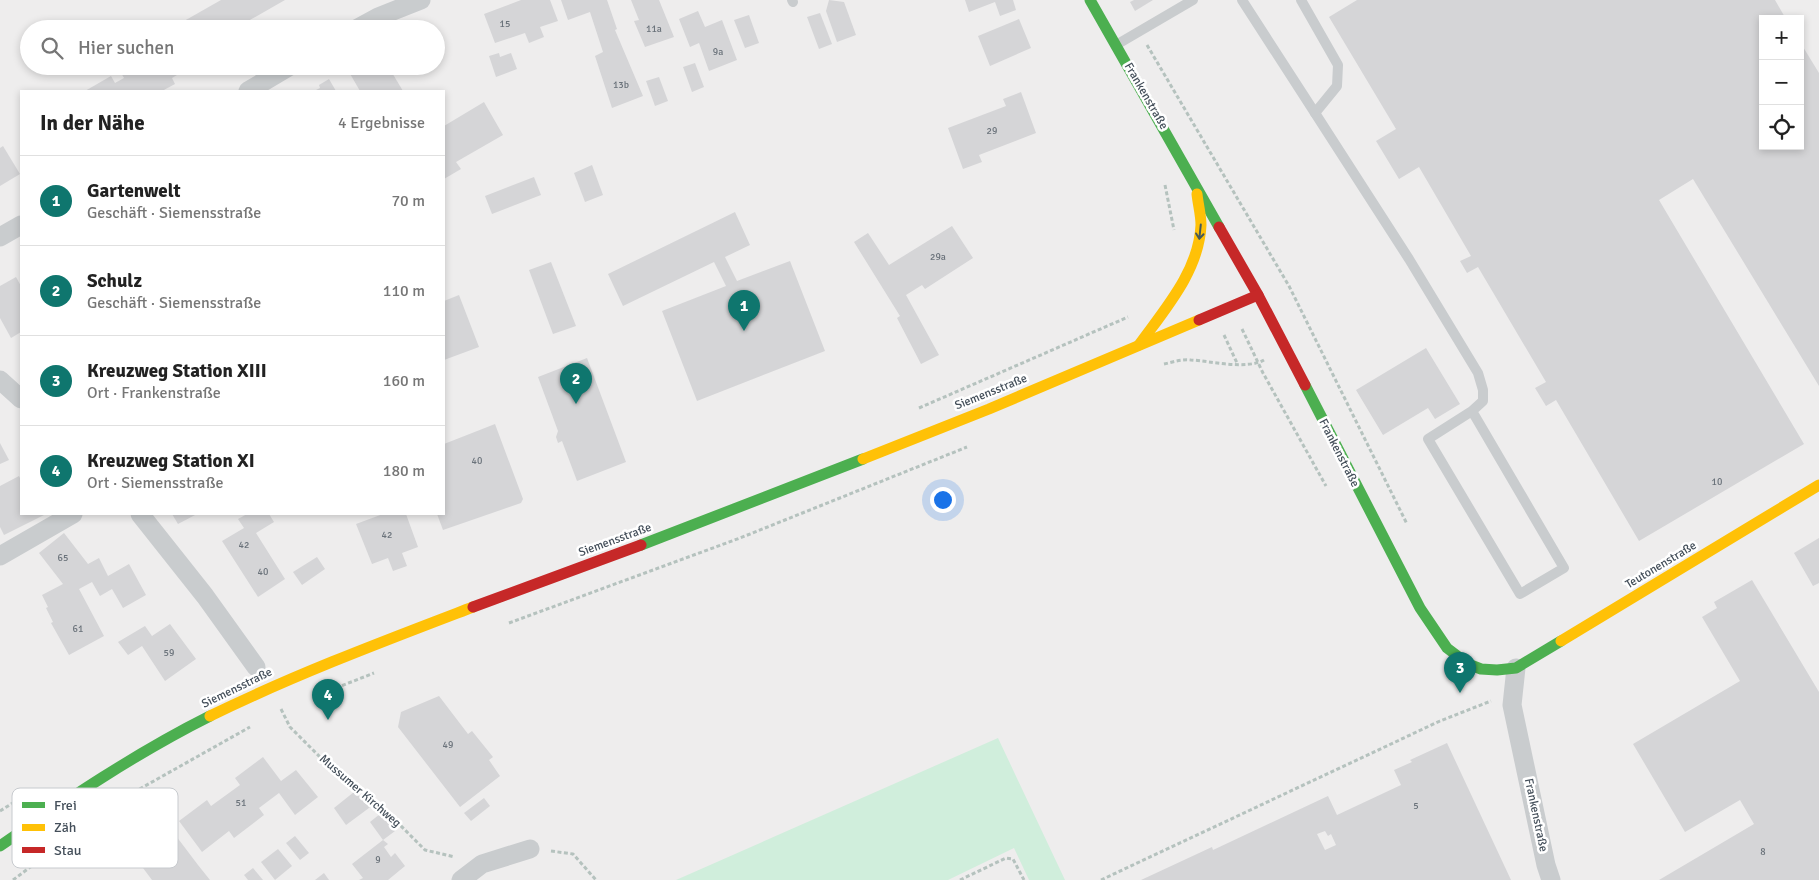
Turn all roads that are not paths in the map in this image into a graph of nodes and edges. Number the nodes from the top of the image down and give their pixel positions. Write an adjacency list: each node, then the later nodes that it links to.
1 (421, 0): 6 (street)
2 (1090, 0): 7 (street, Frankenstraße)
3 (1193, 0): 7 (lane)
4 (1242, 0): 10 (lane)
5 (1301, 0): 10 (lane)
6 (372, 20)
7 (1116, 45): 11 (street, Frankenstraße)
8 (275, 75): 9 (street)
9 (250, 90)
10 (1316, 113): 18 (lane)
11 (1195, 183): 14 (street, Frankenstraße); 15 (street, one-way to 15)
12 (20, 226): 13 (street)
13 (0, 237)
14 (1258, 295): 15 (street, Siemensstraße); 24 (street, Frankenstraße)
15 (1139, 345): 25 (street, Siemensstraße)
16 (0, 380): 17 (street)
17 (20, 398)
18 (1472, 411): 18 (lane)
19 (1819, 485): 24 (street, Teutonenstraße)
20 (71, 515): 22 (street)
21 (141, 515): 23 (street)
22 (0, 556)
23 (256, 667)
24 (1516, 668): 30 (street, Frankenstraße)
25 (84, 788)
26 (12, 838): 27 (street, Siemensstraße)
27 (0, 846)
28 (530, 850): 29 (street)
29 (461, 880)
30 (1551, 880)

